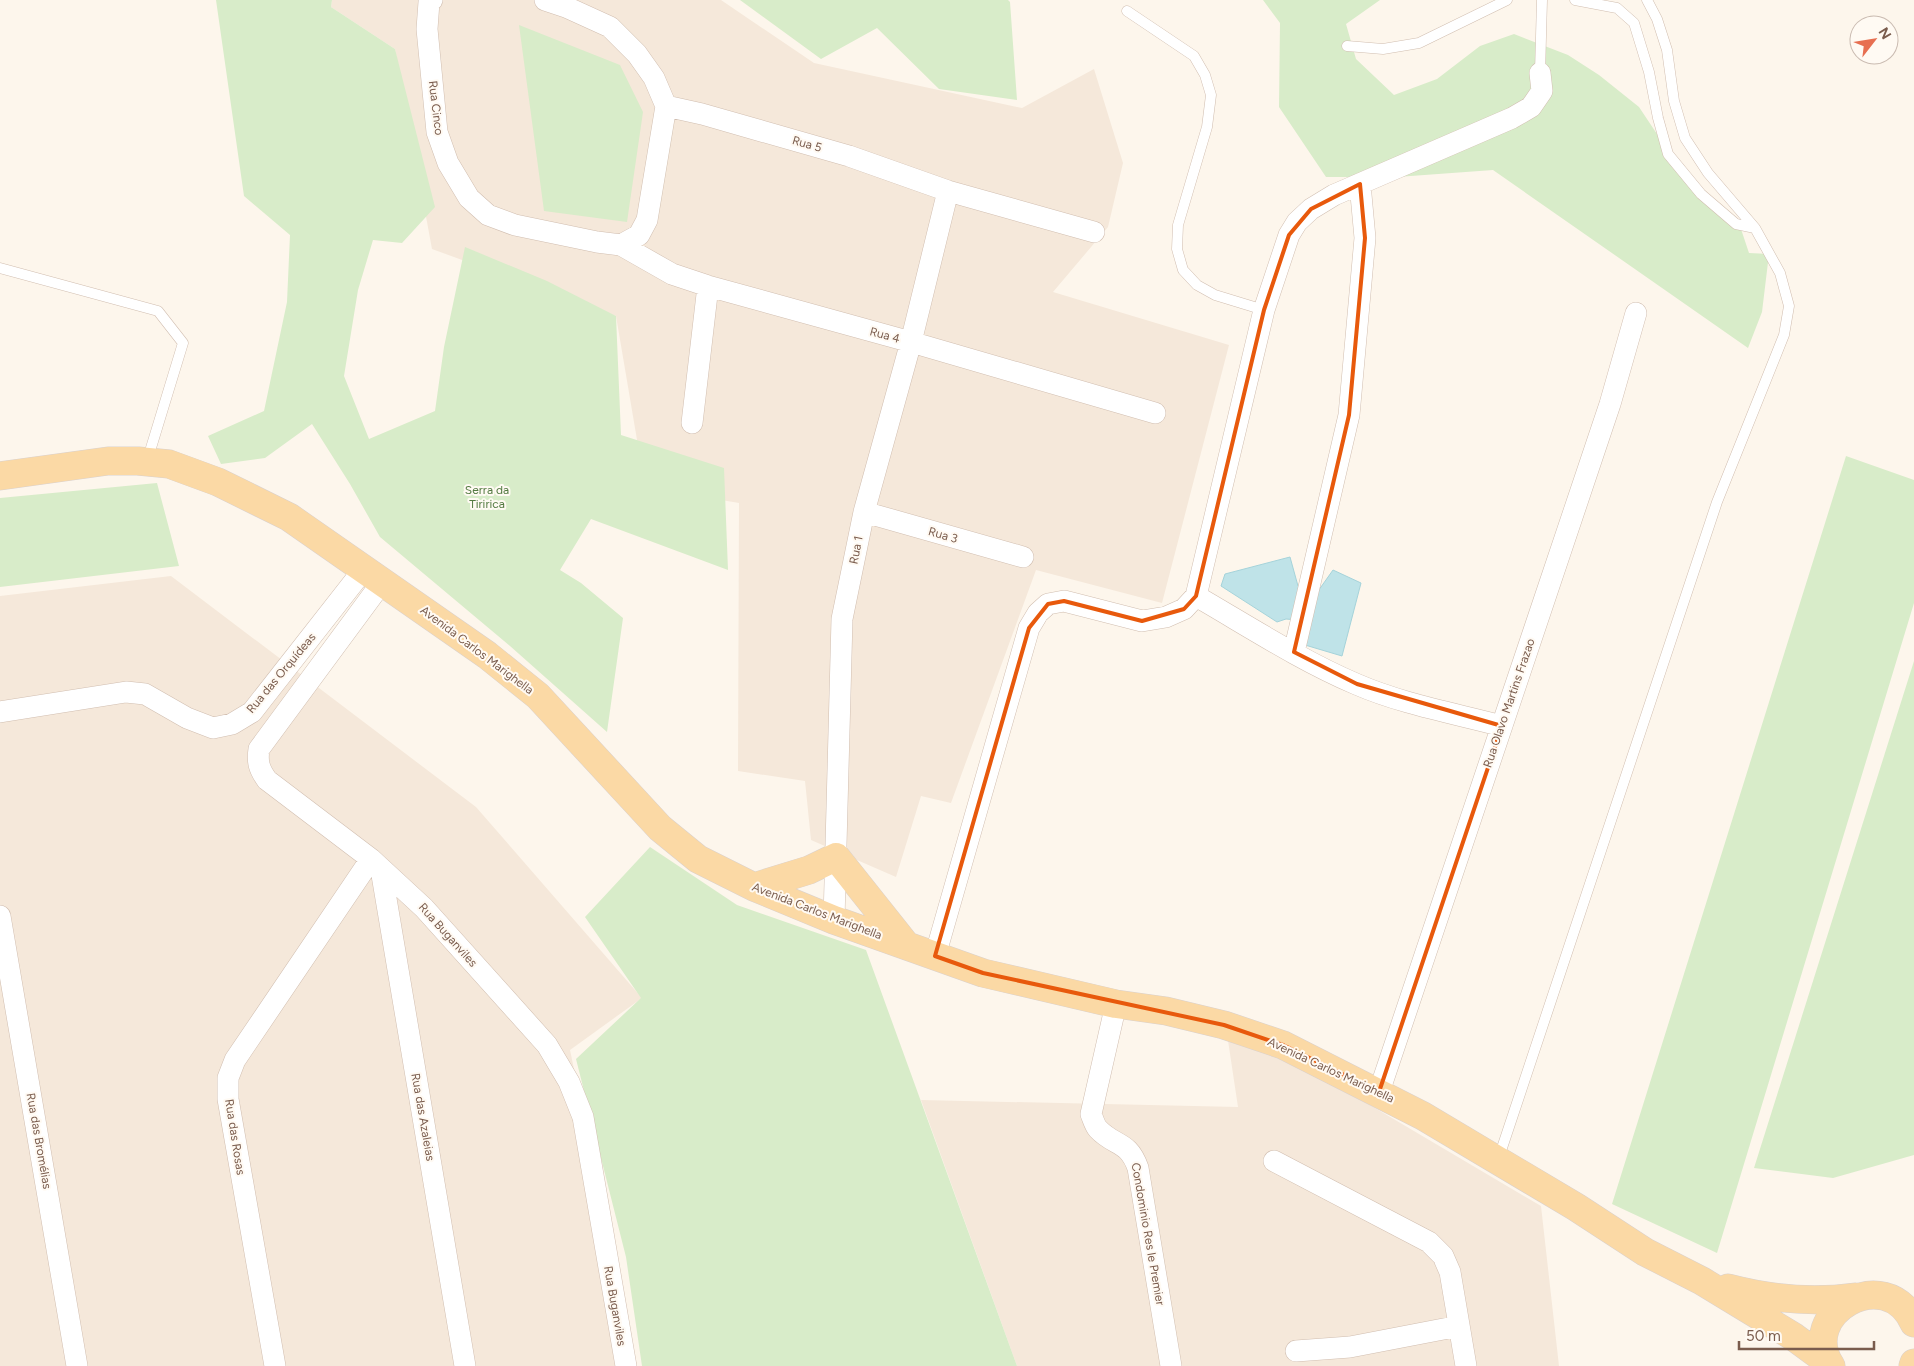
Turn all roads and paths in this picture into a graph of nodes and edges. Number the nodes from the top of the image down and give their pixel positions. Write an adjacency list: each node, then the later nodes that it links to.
1 (432, 0): 15 (street, Rua Cinco)
2 (544, 0): 10 (street)
3 (1506, 0): 8 (lane)
4 (1542, 0): 9 (lane)
5 (1575, 0): 13 (lane)
6 (1647, 0): 13 (lane)
7 (1127, 11): 18 (lane)
8 (1347, 46)
9 (1540, 73): 11 (street)
10 (666, 106): 12 (street, Rua 5); 15 (street)
11 (1360, 184): 18 (street); 29 (street)
12 (948, 191): 14 (street, Rua 5); 20 (street, Rua 1)
13 (1755, 228): 41 (lane)
14 (1094, 232)
15 (621, 244): 17 (street, Rua 4)
16 (0, 268): 23 (lane)
17 (708, 286): 20 (street, Rua 4); 22 (street)
18 (1264, 310): 28 (street)
19 (1636, 313): 31 (street, Rua Olavo Martins Frazao)
20 (911, 342): 21 (street, Rua 4); 25 (street, Rua 1)
21 (1155, 413)
22 (692, 423)
23 (147, 462): 24 (main road, Avenida Carlos Marighella); 27 (main road, Avenida Carlos Marighella)
24 (0, 476)
25 (864, 512): 26 (street, Rua 3); 32 (street, Rua 1)
26 (1023, 557)
27 (373, 575): 30 (street, Rua das Orquídeas); 33 (street, Rua Buganviles); 34 (main road, Avenida Carlos Marighella)
28 (1196, 596): 29 (street); 38 (street)
29 (1294, 652): 31 (street)
30 (0, 712)
31 (1502, 726): 40 (street, Rua Olavo Martins Frazao)
32 (836, 857): 34 (main road); 36 (street, Rua 1); 37 (main road)
33 (376, 864): 52 (street, Rua das Rosas); 53 (street, Rua das Azaleias); 54 (street, Rua Buganviles)
34 (754, 888): 36 (main road, Avenida Carlos Marighella)
35 (0, 916): 51 (street, Rua das Bromélias)
36 (834, 920): 37 (main road, Avenida Carlos Marighella)
37 (906, 945): 38 (main road, Avenida Carlos Marighella)
38 (935, 956): 39 (main road, Avenida Carlos Marighella)
39 (1116, 1004): 40 (main road, Avenida Carlos Marighella); 55 (street, Condominio Res le Premier)
40 (1379, 1092): 41 (main road, Avenida Carlos Marighella)
41 (1498, 1160): 43 (main road, Avenida Carlos Marighella)
42 (1274, 1161): 47 (street)
43 (1702, 1281): 45 (main road, Avenida Carlos Marighella); 50 (main road, Avenida Carlos Marighella)
44 (1914, 1290): 45 (main road, Avenida Carlos Marighella)
45 (1867, 1296): 46 (main road); 50 (main road)
46 (1914, 1322)
47 (1460, 1326): 49 (street); 56 (street)
48 (1296, 1351): 49 (street)
49 (1352, 1356)
50 (1830, 1364)
51 (77, 1366)
52 (275, 1366)
53 (465, 1366)
54 (626, 1366)
55 (1171, 1366)
56 (1466, 1366)

